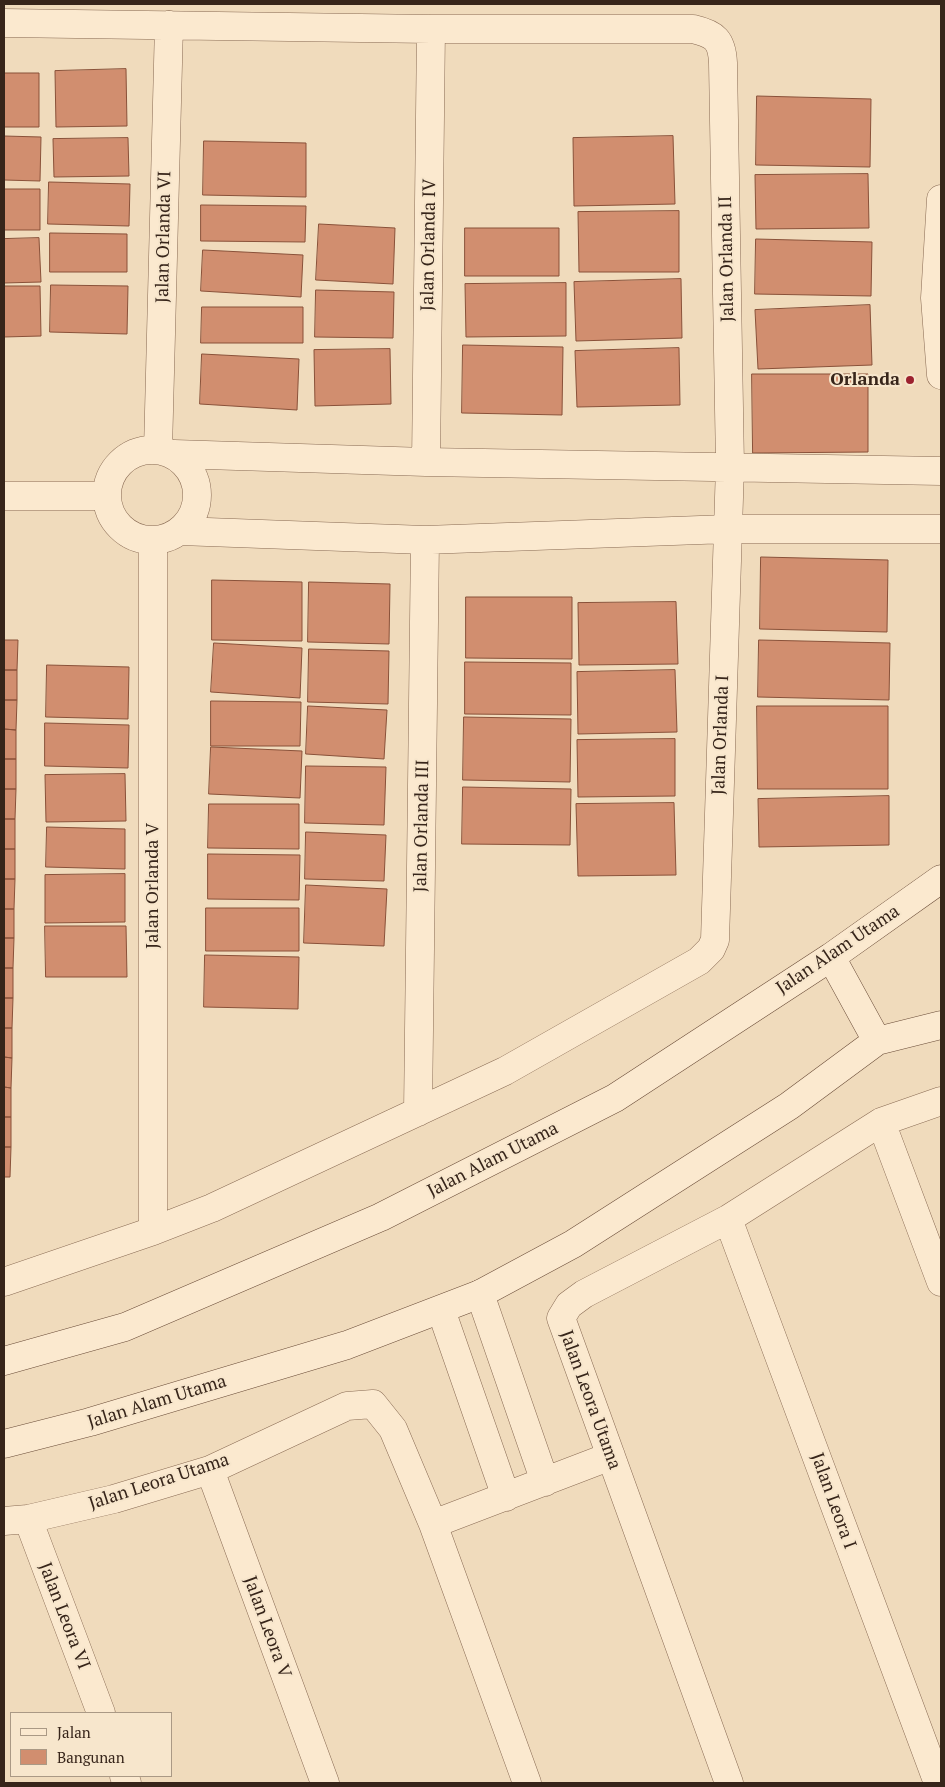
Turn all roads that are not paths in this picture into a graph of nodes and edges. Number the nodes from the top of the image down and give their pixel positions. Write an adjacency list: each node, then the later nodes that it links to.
1 (4, 23): 2 (street)
2 (169, 25): 3 (street); 6 (street, Jalan Orlanda VI)
3 (431, 29): 7 (street, Jalan Orlanda IV); 8 (street, Jalan Orlanda II)
4 (941, 199): 5 (street)
5 (941, 375)
6 (166, 452): 7 (street); 11 (street); 14 (street)
7 (426, 462): 8 (street)
8 (730, 466): 9 (street); 13 (street, Jalan Orlanda II)
9 (941, 471)
10 (4, 496): 11 (street)
11 (107, 496): 15 (street)
12 (941, 528): 13 (street)
13 (728, 529): 16 (street); 22 (street, Jalan Orlanda I)
14 (180, 531): 15 (street); 16 (street)
15 (153, 540): 25 (street, Jalan Orlanda V)
16 (425, 540): 22 (street, Jalan Orlanda III)
17 (941, 879): 18 (street, Jalan Alam Utama)
18 (830, 957): 20 (street); 30 (street, Jalan Alam Utama)
19 (941, 1025): 20 (street, Jalan Alam Utama)
20 (877, 1041): 28 (street, Jalan Alam Utama)
21 (941, 1101): 23 (street, Jalan Leora Utama)
22 (418, 1112): 25 (street)
23 (881, 1122): 24 (street, Jalan Leora Utama); 27 (street)
24 (728, 1219): 32 (street, Jalan Leora Utama); 42 (street, Jalan Leora I)
25 (153, 1231): 26 (street)
26 (4, 1282)
27 (941, 1282)
28 (480, 1294): 29 (street, Jalan Alam Utama); 34 (street)
29 (442, 1310): 31 (street, Jalan Alam Utama); 35 (street)
30 (4, 1361)
31 (4, 1444)
32 (610, 1456): 34 (street); 41 (street, Jalan Leora Utama)
33 (210, 1470): 36 (street, Jalan Leora Utama); 37 (street, Jalan Leora Utama); 39 (street, Jalan Leora V)
34 (545, 1482): 35 (street)
35 (506, 1497): 37 (street)
36 (16, 1520): 38 (street, Jalan Leora VI)
37 (433, 1524): 40 (street, Jalan Leora Utama)
38 (101, 1712)
39 (324, 1783)
40 (528, 1783)
41 (729, 1783)
42 (938, 1783)

